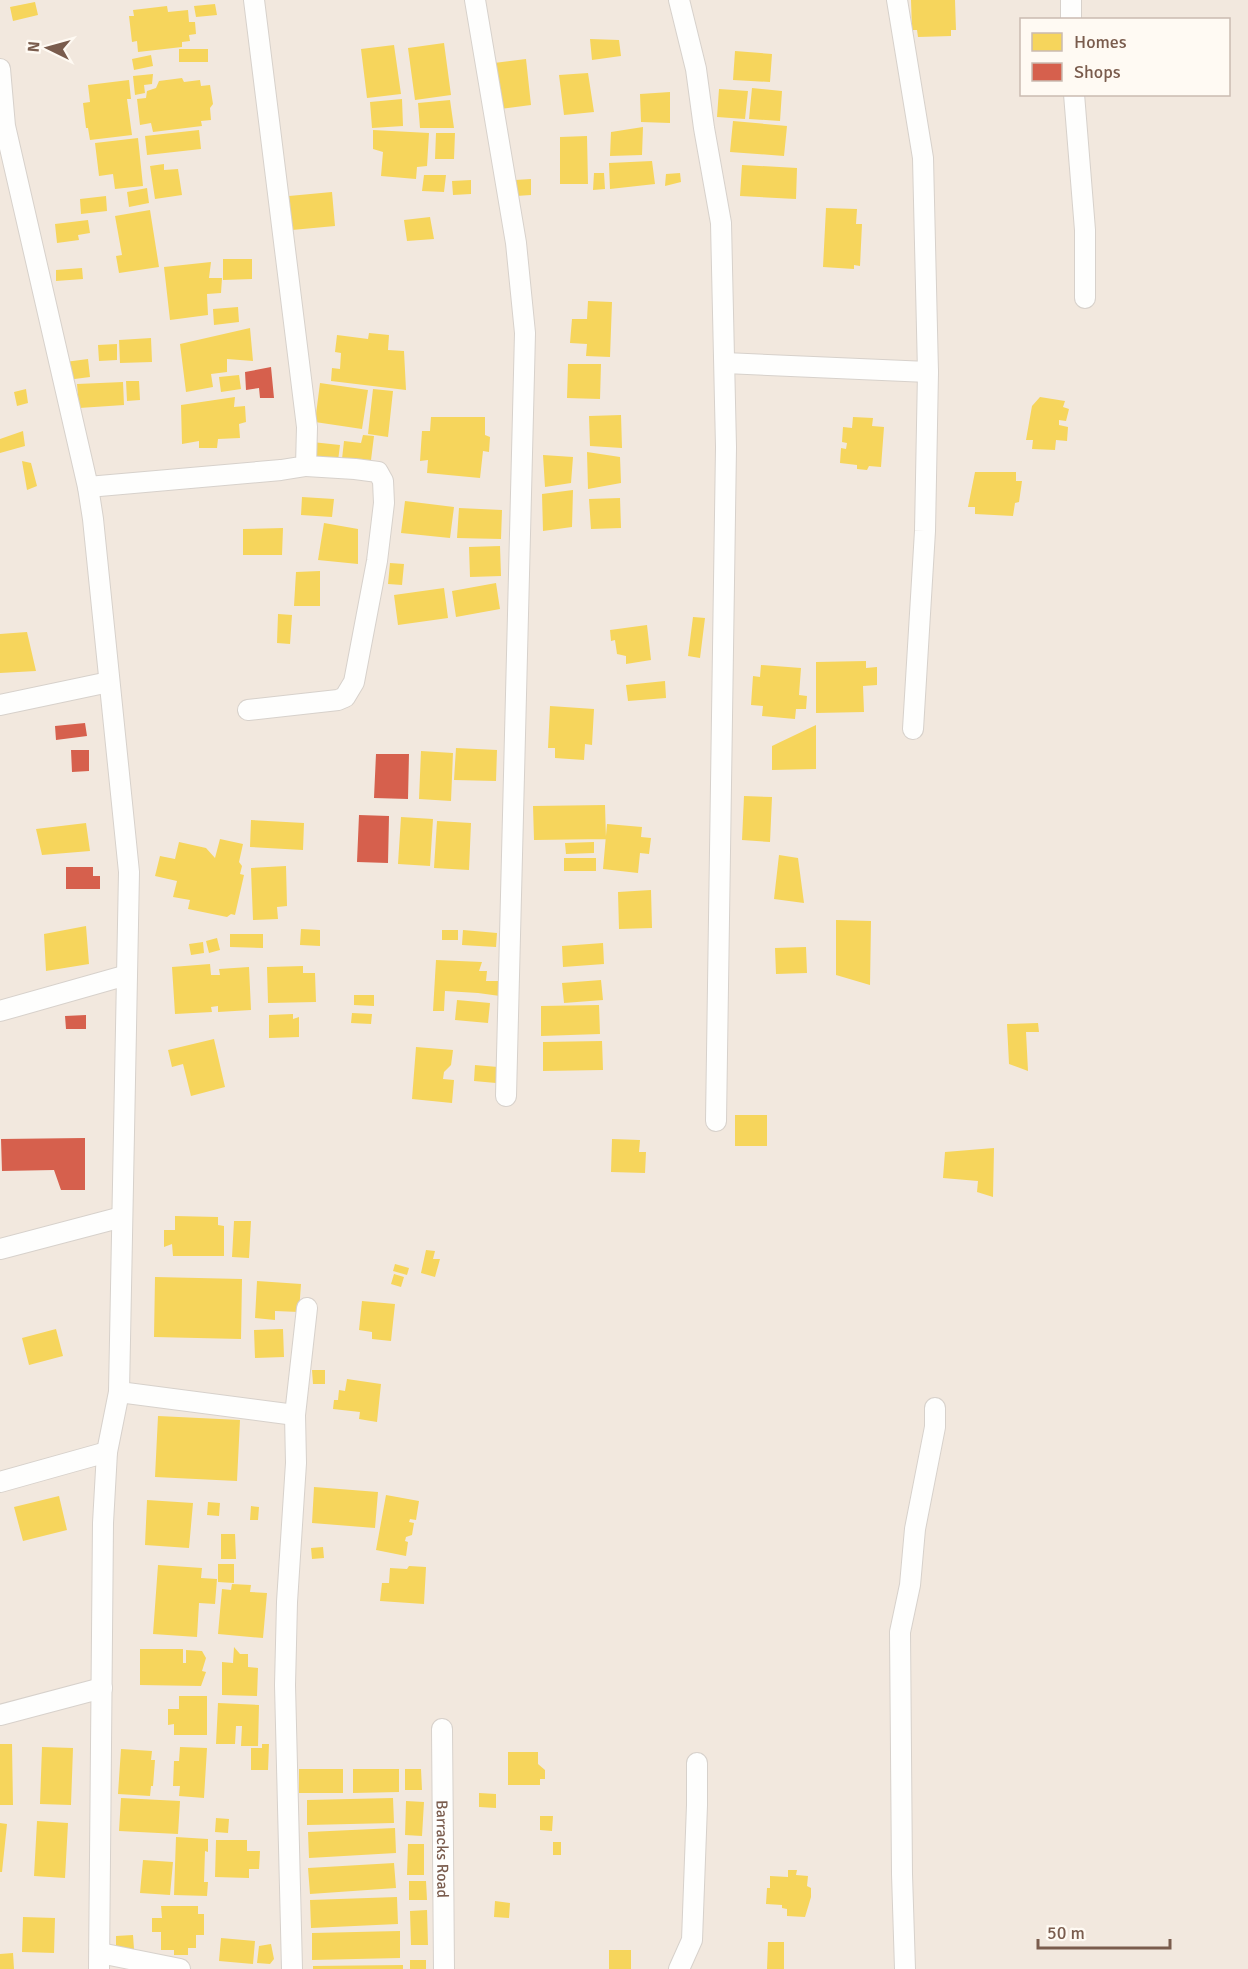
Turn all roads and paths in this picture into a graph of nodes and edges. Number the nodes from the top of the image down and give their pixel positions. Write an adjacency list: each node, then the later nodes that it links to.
1 (254, 0): 12 (street)
2 (475, 0): 20 (street)
3 (679, 0): 10 (street)
4 (897, 0): 11 (street)
5 (1071, 0): 6 (street)
6 (1071, 18)
7 (0, 69): 13 (street)
8 (1074, 96): 9 (street)
9 (1085, 297)
10 (725, 363): 11 (street); 21 (street)
11 (928, 372): 17 (street)
12 (306, 466): 13 (street); 16 (street)
13 (88, 487): 14 (street)
14 (109, 682): 15 (street); 18 (street)
15 (0, 705)
16 (248, 710)
17 (913, 729)
18 (127, 975): 19 (street); 22 (street)
19 (0, 1011)
20 (506, 1096)
21 (716, 1121)
22 (122, 1217): 23 (street); 25 (street)
23 (0, 1249)
24 (307, 1308): 27 (street)
25 (119, 1392): 27 (street); 28 (street)
26 (935, 1407): 39 (street)
27 (295, 1415): 36 (street)
28 (107, 1452): 29 (street); 30 (street)
29 (0, 1482)
30 (102, 1688): 31 (street); 34 (street)
31 (0, 1715)
32 (442, 1729): 37 (street, Barracks Road)
33 (697, 1763): 38 (street)
34 (100, 1961): 35 (street)
35 (180, 1969)
36 (292, 1969)
37 (444, 1969)
38 (679, 1969)
39 (905, 1969)

